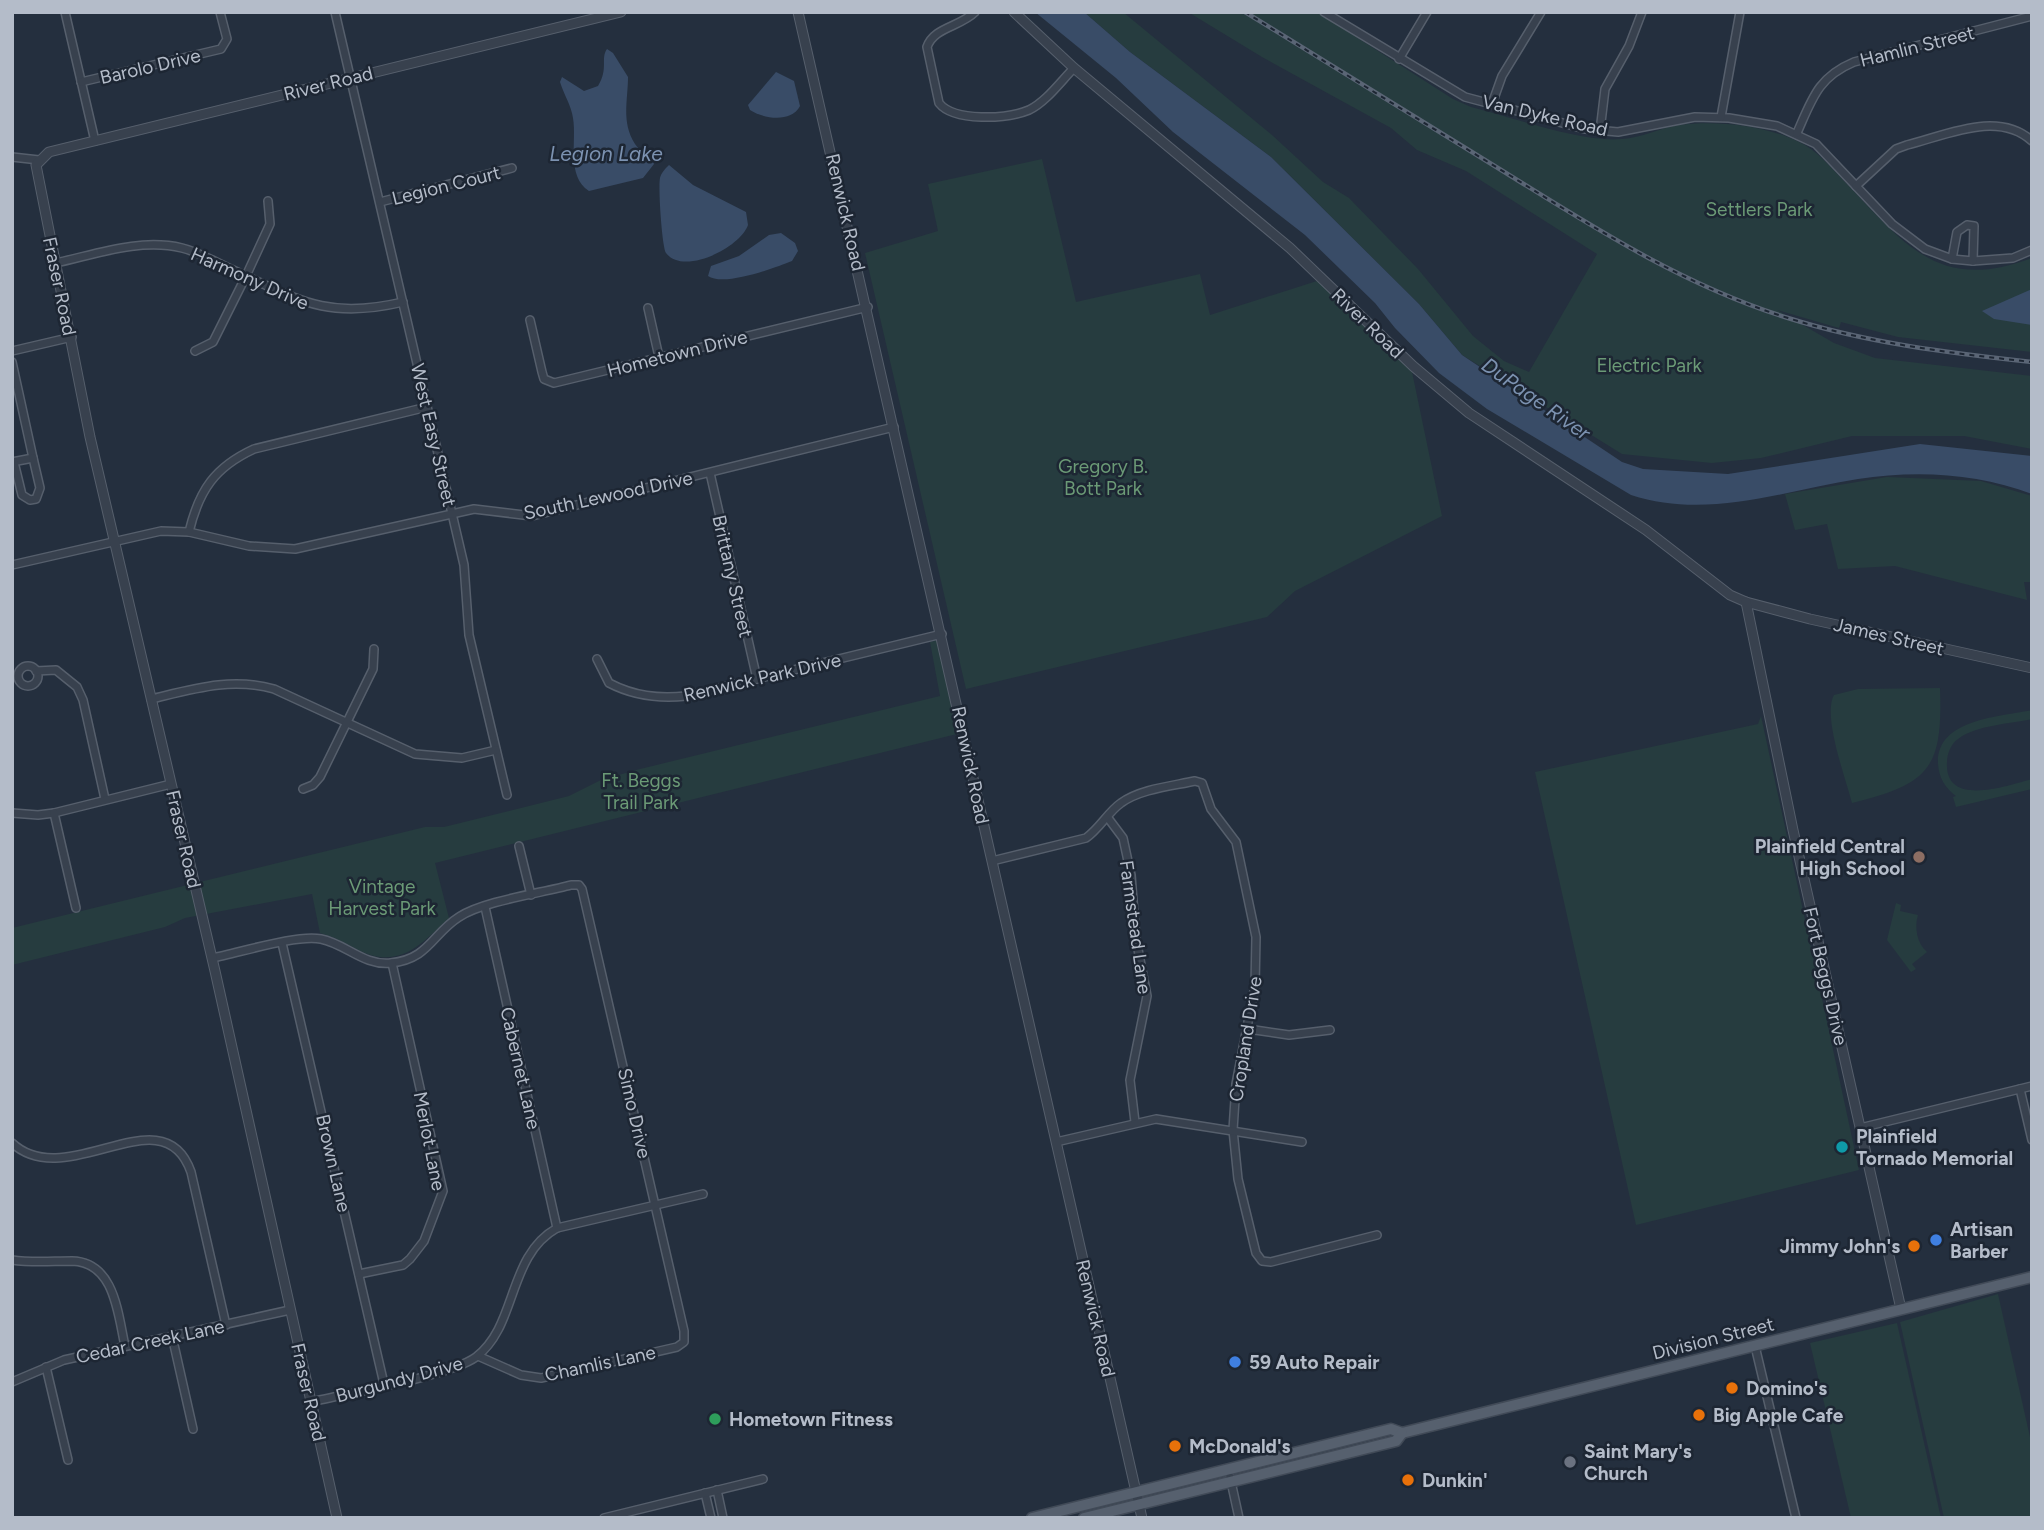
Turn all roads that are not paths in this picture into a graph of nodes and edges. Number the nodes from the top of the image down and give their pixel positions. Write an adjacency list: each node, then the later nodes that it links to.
1 (65, 12): 17 (street)
2 (220, 12): 17 (street, Barolo Drive)
3 (335, 12): 16 (street, West Easy Street)
4 (621, 12): 16 (street, River Road)
5 (798, 12): 36 (street, Renwick Road)
6 (975, 12): 15 (street)
7 (1014, 12): 15 (street, River Road)
8 (1324, 12): 14 (street, Van Dyke Road)
9 (1427, 12): 14 (street)
10 (1541, 12): 18 (street)
11 (1642, 12): 20 (street)
12 (1740, 12): 19 (street)
13 (2032, 16): 21 (street, Hamlin Street)
14 (1399, 59): 18 (street, Van Dyke Road)
15 (1074, 68): 53 (street, River Road)
16 (351, 77): 22 (street, River Road); 29 (street, West Easy Street)
17 (81, 82): 22 (street)
18 (1492, 104): 20 (street, Van Dyke Road)
19 (1721, 117): 20 (street, Van Dyke Road); 21 (street, Van Dyke Road)
20 (1600, 131)
21 (1797, 133): 27 (street, Van Dyke Road)
22 (95, 141): 25 (street, River Road)
23 (2032, 141): 27 (street)
24 (12, 157): 25 (street)
25 (39, 160): 33 (street, Fraser Road)
26 (512, 168): 29 (street, Legion Court)
27 (1856, 186): 31 (street, Van Dyke Road)
28 (268, 201): 34 (street)
29 (380, 202): 35 (street, West Easy Street)
30 (2032, 250): 32 (street, Van Dyke Road)
31 (1952, 259): 32 (street, Van Dyke Road); 32 (street)
32 (1973, 261)
33 (56, 263): 34 (street, Harmony Drive); 39 (street, Fraser Road)
34 (246, 276): 35 (street, Harmony Drive); 41 (street)
35 (403, 302): 44 (street, West Easy Street)
36 (868, 307): 42 (street, Hometown Drive); 45 (street, Renwick Road)
37 (648, 308): 42 (street)
38 (530, 320): 42 (street, Hometown Drive)
39 (72, 337): 40 (street); 51 (street, Fraser Road)
40 (12, 351)
41 (195, 351)
42 (659, 358)
43 (12, 362): 46 (street)
44 (427, 407): 49 (street, West Easy Street); 50 (street)
45 (894, 427): 48 (street, South Lewood Drive); 54 (street, Renwick Road)
46 (33, 457): 47 (street); 47 (street)
47 (13, 462)
48 (710, 473): 49 (street, South Lewood Drive); 59 (street, Brittany Street)
49 (452, 513): 50 (street, South Lewood Drive); 62 (street, West Easy Street)
50 (189, 531): 51 (street, South Lewood Drive)
51 (114, 541): 52 (street, South Lewood Drive); 60 (street, Fraser Road)
52 (12, 565)
53 (1746, 602): 57 (street, James Street); 83 (street, Fort Beggs Drive)
54 (942, 634): 59 (street, Renwick Park Drive); 71 (street, Renwick Road)
55 (374, 649): 61 (street)
56 (597, 659): 59 (street, Renwick Park Drive)
57 (2032, 668)
58 (36, 671): 66 (street)
59 (757, 679)
60 (151, 699): 61 (street); 63 (street, Fraser Road)
61 (346, 723): 62 (street); 64 (street)
62 (496, 750): 65 (street, West Easy Street)
63 (171, 784): 66 (street); 76 (street, Fraser Road)
64 (303, 789)
65 (507, 795)
66 (105, 799): 68 (street)
67 (12, 813): 68 (street)
68 (54, 813): 74 (street)
69 (1108, 818): 71 (street); 78 (street, Cropland Drive); 82 (street, Farmstead Lane)
70 (519, 846): 72 (street)
71 (992, 861): 86 (street, Renwick Road)
72 (531, 895): 73 (street); 90 (street, Simo Drive)
73 (485, 907): 77 (street); 91 (street, Cabernet Lane)
74 (76, 908)
75 (282, 943): 76 (street); 77 (street); 94 (street, Brown Lane)
76 (212, 958): 97 (street, Fraser Road)
77 (392, 963): 94 (street, Merlot Lane)
78 (1248, 1029): 79 (street); 84 (street, Cropland Drive)
79 (1330, 1030)
80 (2032, 1086): 81 (street)
81 (2020, 1089): 83 (street); 85 (street)
82 (1136, 1122): 84 (street); 86 (street)
83 (1860, 1128): 96 (street, Fort Beggs Drive)
84 (1233, 1130): 87 (street); 92 (street, Cropland Drive)
85 (2032, 1140)
86 (1056, 1142): 115 (street, Renwick Road)
87 (1303, 1142)
88 (12, 1143): 98 (street)
89 (703, 1195): 90 (street, Burgundy Drive)
90 (656, 1205): 91 (street, Burgundy Drive); 100 (street, Simo Drive)
91 (557, 1228): 103 (street, Burgundy Drive)
92 (1377, 1235)
93 (12, 1259): 101 (street)
94 (359, 1275): 106 (street, Brown Lane)
95 (2032, 1278): 96 (main road, Division Street)
96 (1900, 1309): 102 (main road, Division Street)
97 (290, 1310): 98 (street, Cedar Creek Lane); 107 (street, Fraser Road)
98 (226, 1325): 99 (street, Cedar Creek Lane)
99 (172, 1336): 101 (street, Cedar Creek Lane); 108 (street)
100 (684, 1342): 103 (street, Chamlis Lane)
101 (125, 1346): 104 (street, Cedar Creek Lane)
102 (1755, 1346): 109 (main road, Division Street); 126 (street)
103 (478, 1356): 106 (street, Burgundy Drive)
104 (46, 1367): 105 (street, Cedar Creek Lane); 110 (street)
105 (12, 1382)
106 (384, 1384): 107 (street, Burgundy Drive)
107 (311, 1402): 118 (street, Fraser Road)
108 (193, 1429)
109 (1402, 1433): 111 (main road, Division Street); 113 (main road, Division Street)
110 (68, 1460)
111 (1228, 1469): 113 (street); 115 (main road, Division Street)
112 (763, 1479): 114 (street)
113 (1231, 1482): 117 (main road, Division Street); 125 (street)
114 (717, 1490): 116 (street); 121 (street)
115 (1136, 1491): 117 (street, Renwick Road); 122 (main road, Division Street)
116 (705, 1493): 119 (street); 120 (street)
117 (1139, 1504): 123 (main road, Division Street); 124 (street, Renwick Road)
118 (337, 1518)
119 (604, 1518)
120 (711, 1518)
121 (723, 1518)
122 (1032, 1518)
123 (1084, 1518)
124 (1142, 1518)
125 (1239, 1518)
126 (1796, 1518)

